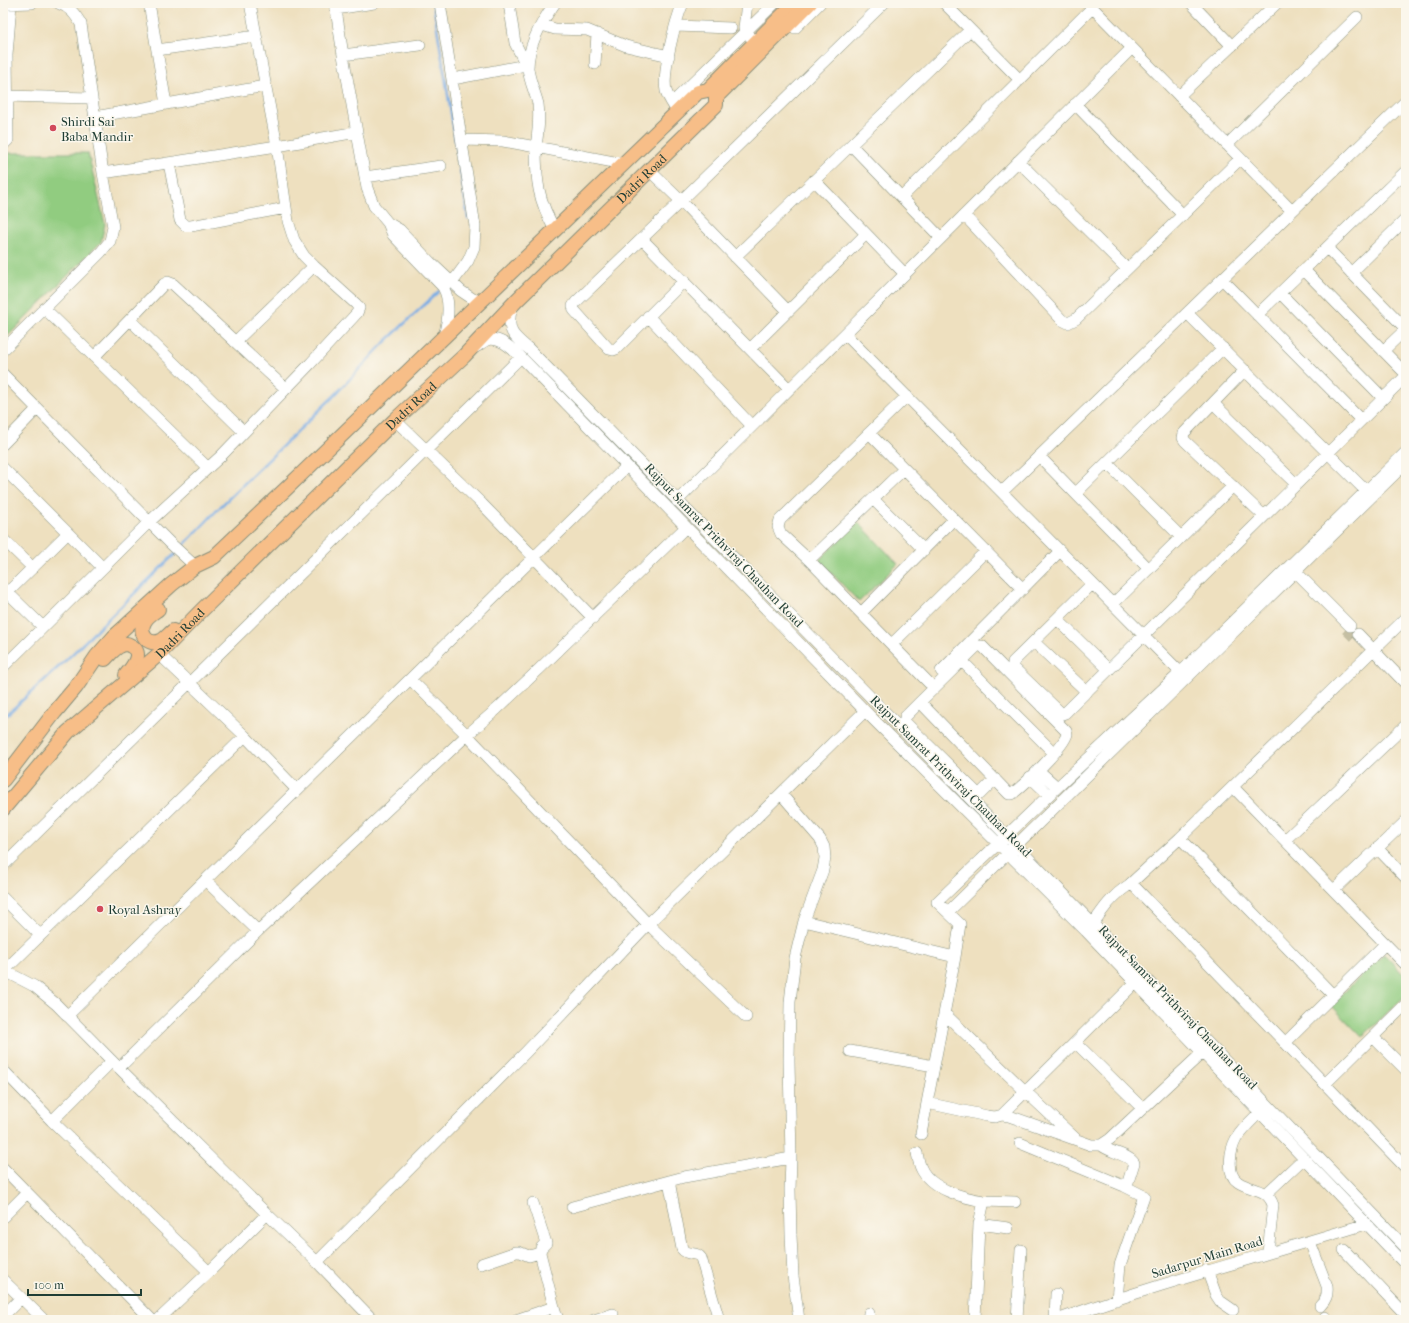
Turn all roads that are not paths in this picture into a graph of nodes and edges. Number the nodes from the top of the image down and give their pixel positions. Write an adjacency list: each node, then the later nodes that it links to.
1 (32, 3): 20 (street)
2 (58, 3): 47 (street)
3 (149, 3): 34 (street)
4 (250, 3): 30 (street)
5 (374, 3): 22 (street)
6 (440, 3): 41 (street)
7 (509, 3): 39 (street)
8 (555, 3): 24 (street)
9 (683, 3): 25 (street)
10 (747, 3): 29 (street)
11 (775, 3): 29 (street)
12 (785, 3): 29 (street, Dadri Road)
13 (795, 3): 40 (main road)
14 (810, 3): 40 (main road)
15 (820, 3): 51 (street, Dadri Road)
16 (884, 3): 72 (street)
17 (944, 3): 27 (street)
18 (1190, 3): 32 (street)
19 (1277, 3): 32 (street)
20 (13, 4): 35 (street)
21 (1090, 5): 33 (street); 42 (street)
22 (336, 6): 36 (street)
23 (1357, 17): 57 (street)
24 (542, 25): 28 (street); 39 (street)
25 (676, 26): 26 (street); 37 (street)
26 (730, 28)
27 (970, 30): 42 (street); 56 (street)
28 (597, 34): 37 (street); 38 (street)
29 (749, 34): 44 (street, Dadri Road); 52 (street)
30 (256, 36): 34 (street); 43 (street)
31 (420, 45): 36 (street)
32 (1232, 46): 46 (street)
33 (1132, 48): 46 (street); 50 (street)
34 (157, 50): 49 (street)
35 (5, 55): 45 (street)
36 (343, 55): 54 (street)
37 (669, 56): 52 (street)
38 (595, 64)
39 (527, 67): 41 (street); 60 (street)
40 (731, 75): 44 (main road); 51 (main road)
41 (453, 79): 55 (street)
42 (1020, 80): 71 (street)
43 (265, 86): 49 (street); 59 (street)
44 (698, 92): 52 (main road, Dadri Road)
45 (5, 96): 47 (street); 58 (street)
46 (1179, 96): 57 (street)
47 (92, 98): 53 (street)
48 (1406, 101): 74 (street)
49 (166, 104): 53 (street)
50 (1075, 104): 62 (street); 76 (street)
51 (716, 105): 66 (main road, Dadri Road)
52 (675, 107): 64 (main road, Dadri Road)
53 (95, 117): 68 (street)
54 (356, 132): 59 (street); 69 (street)
55 (462, 140): 60 (street); 93 (street)
56 (851, 145): 70 (street); 71 (street)
57 (1227, 145): 61 (street)
58 (3, 146)
59 (276, 146): 63 (street); 73 (street)
60 (536, 147): 64 (street); 79 (street)
61 (1240, 159): 74 (street); 76 (street)
62 (1018, 161): 75 (street); 87 (street)
63 (169, 162): 68 (street); 73 (street)
64 (624, 164): 79 (main road, Dadri Road)
65 (441, 166): 69 (street)
66 (649, 170): 72 (street); 83 (main road, Dadri Road)
67 (1406, 171): 84 (street)
68 (103, 173): 97 (street)
69 (365, 177): 78 (street)
70 (814, 180): 80 (street); 85 (street)
71 (902, 197): 81 (street)
72 (681, 201): 82 (street); 85 (street)
73 (286, 208): 86 (street)
74 (1292, 212): 91 (street)
75 (964, 215): 81 (street); 87 (street)
76 (1183, 215): 87 (street)
77 (1406, 219): 89 (street)
78 (388, 223): 93 (street); 105 (street)
79 (556, 229): 83 (main road); 95 (main road, Dadri Road)
80 (866, 234): 90 (street); 98 (street)
81 (941, 238): 90 (street)
82 (642, 239): 92 (street); 101 (street)
83 (574, 244): 96 (main road, Dadri Road)
84 (1327, 248): 88 (street); 89 (street)
85 (735, 257): 98 (street)
86 (314, 266): 106 (street); 117 (street)
87 (1128, 269)
88 (1304, 270): 94 (street); 110 (street)
89 (1352, 273): 103 (street)
90 (905, 274): 104 (street)
91 (1222, 279): 99 (street); 100 (street)
92 (684, 281): 101 (street); 108 (street)
93 (452, 283): 95 (street)
94 (1280, 294): 100 (street); 120 (street)
95 (483, 299): 105 (main road, Dadri Road)
96 (517, 300): 111 (main road, Dadri Road); 145 (street, Rajput Samrat Prithviraj Chauhan Road)
97 (44, 308): 109 (street); 112 (street)
98 (788, 311): 108 (street)
99 (1187, 313): 107 (street); 132 (street)
100 (1257, 315): 124 (street)
101 (648, 316): 125 (street)
102 (130, 320): 106 (street); 112 (street); 126 (street)
103 (1406, 329): 110 (street)
104 (845, 334): 118 (street); 119 (street)
105 (444, 336): 156 (main road, Dadri Road)
106 (235, 342): 117 (street)
107 (1223, 348): 114 (street); 133 (street)
108 (750, 349): 118 (street)
109 (3, 350)
110 (1383, 351): 116 (street)
111 (464, 356): 113 (street, Rajput Samrat Prithviraj Chauhan Road); 123 (main road, Dadri Road)
112 (94, 357): 137 (street)
113 (521, 357): 129 (street); 135 (street, Rajput Samrat Prithviraj Chauhan Road)
114 (1245, 370): 121 (street); 130 (street)
115 (3, 374): 122 (street)
116 (1406, 375): 120 (street)
117 (286, 389): 126 (street)
118 (789, 389): 125 (street)
119 (907, 396): 127 (street); 141 (street)
120 (1383, 398): 124 (street)
121 (1213, 403): 139 (street); 140 (street)
122 (37, 409): 128 (street); 148 (street)
123 (395, 420): 129 (street); 168 (main road, Dadri Road)
124 (1361, 420): 130 (street)
125 (752, 426): 145 (street)
126 (244, 432): 137 (street)
127 (869, 433): 138 (street); 158 (street)
128 (3, 444)
129 (426, 450): 157 (street); 186 (street)
130 (1328, 452): 139 (street); 143 (street)
131 (1406, 452): 143 (street)
132 (1039, 456): 141 (street); 142 (street)
133 (1106, 463): 142 (street); 151 (street)
134 (1406, 463): 143 (street)
135 (627, 466): 149 (street, Rajput Samrat Prithviraj Chauhan Road); 157 (street)
136 (3, 468): 150 (street)
137 (208, 468): 148 (street)
138 (904, 469): 144 (street); 147 (street)
139 (1296, 484): 146 (street)
140 (1233, 486): 146 (street); 151 (street)
141 (1002, 492): 155 (street)
142 (1076, 493): 162 (street)
143 (1369, 494): 163 (street)
144 (873, 499): 153 (street); 158 (street)
145 (677, 501): 194 (street, Rajput Samrat Prithviraj Chauhan Road)
146 (1264, 516): 175 (street)
147 (954, 519): 153 (street); 154 (street)
148 (149, 522): 159 (street); 160 (street)
149 (686, 527): 170 (street); 193 (street, Rajput Samrat Prithviraj Chauhan Road)
150 (68, 533): 160 (street); 161 (street)
151 (1181, 537): 162 (street)
152 (3, 538): 161 (street)
153 (924, 550): 169 (street)
154 (986, 551): 165 (street); 178 (street)
155 (1060, 551): 164 (street); 165 (street)
156 (214, 557): 159 (main road, Dadri Road); 168 (main road)
157 (534, 558): 170 (street); 185 (street)
158 (809, 560): 169 (street)
159 (190, 561): 189 (main road, Dadri Road)
160 (102, 567): 173 (street)
161 (33, 568): 166 (street)
162 (1149, 569): 167 (street)
163 (1292, 571): 174 (street); 184 (street)
164 (1092, 584): 167 (street); 172 (street)
165 (1023, 589): 187 (street)
166 (6, 590): 173 (street)
167 (1113, 604): 175 (street)
168 (201, 611): 180 (main road, Dadri Road)
169 (861, 613): 178 (street)
170 (593, 618): 196 (street)
171 (1406, 618): 179 (street)
172 (1057, 619): 177 (street); 183 (street)
173 (43, 627): 182 (street)
174 (1348, 627)
175 (1144, 635): 183 (street); 184 (street)
176 (1356, 636): 179 (street)
177 (1034, 642): 190 (street); 190 (street)
178 (892, 644): 187 (street)
179 (1371, 652): 188 (street); 202 (street)
180 (159, 654): 186 (street); 192 (main road, Dadri Road)
181 (962, 661): 191 (street); 198 (street); 198 (street)
182 (4, 663)
183 (1109, 670): 190 (street)
184 (1183, 675): 204 (street); 212 (street)
185 (410, 679): 196 (street); 203 (street)
186 (190, 682): 197 (street); 213 (street)
187 (929, 683): 194 (street)
188 (1406, 684)
189 (76, 687): 192 (main road); 201 (main road, Dadri Road)
190 (1087, 692)
191 (920, 702): 200 (street); 200 (street)
192 (94, 709): 206 (main road, Dadri Road)
193 (865, 711): 205 (street); 209 (street, Rajput Samrat Prithviraj Chauhan Road)
194 (892, 720): 209 (street, Rajput Samrat Prithviraj Chauhan Road)
195 (1406, 725): 210 (street)
196 (467, 735): 221 (street); 223 (street)
197 (245, 736): 203 (street); 224 (street)
198 (1054, 753): 199 (street)
199 (1034, 773): 200 (street); 204 (street)
200 (995, 779)
201 (3, 780)
202 (1233, 787): 208 (street); 210 (street)
203 (297, 790): 215 (street)
204 (1053, 791): 209 (street)
205 (781, 794): 220 (street); 221 (street)
206 (3, 809)
207 (1406, 821): 211 (street)
208 (1180, 838): 216 (street); 230 (street)
209 (1002, 839): 212 (street, Rajput Samrat Prithviraj Chauhan Road); 219 (street)
210 (1285, 840): 217 (street)
211 (1377, 848): 214 (street); 217 (street)
212 (1012, 849): 219 (street); 222 (street, Rajput Samrat Prithviraj Chauhan Road); 229 (street, Rajput Samrat Prithviraj Chauhan Road)
213 (3, 866)
214 (1406, 878)
215 (205, 880): 223 (street); 233 (street)
216 (1130, 884): 222 (street); 237 (street)
217 (1334, 890): 225 (street)
218 (3, 898): 224 (street)
219 (948, 912): 226 (street)
220 (804, 921): 226 (street); 256 (street)
221 (648, 924): 234 (street); 279 (street)
222 (1093, 924): 274 (street, Rajput Samrat Prithviraj Chauhan Road)
223 (258, 931): 240 (street)
224 (40, 936): 228 (street)
225 (1385, 944): 227 (street); 230 (street)
226 (956, 957): 232 (street)
227 (1406, 965)
228 (4, 970): 233 (street)
229 (1136, 983): 236 (street); 239 (street, Rajput Samrat Prithviraj Chauhan Road)
230 (1333, 995): 237 (street)
231 (1406, 1004): 235 (street)
232 (945, 1014): 241 (street); 245 (street)
233 (67, 1016): 240 (street)
234 (746, 1017)
235 (1372, 1037): 243 (street); 244 (street)
236 (1076, 1042): 245 (street); 247 (street)
237 (1285, 1043): 244 (street)
238 (850, 1051): 241 (street)
239 (1202, 1053): 247 (street); 248 (street, Rajput Samrat Prithviraj Chauhan Road)
240 (115, 1064): 250 (street); 268 (street)
241 (934, 1066): 246 (street)
242 (3, 1070): 250 (street)
243 (1406, 1070)
244 (1325, 1084): 259 (street)
245 (1026, 1092): 249 (street); 252 (street)
246 (927, 1103): 249 (street); 251 (street)
247 (1142, 1108): 254 (street)
248 (1259, 1113): 257 (street, Rajput Samrat Prithviraj Chauhan Road); 263 (street)
249 (1002, 1115): 252 (street)
250 (52, 1121): 283 (street)
251 (921, 1134)
252 (1078, 1141): 254 (street)
253 (1020, 1143): 261 (street)
254 (1101, 1145): 261 (street)
255 (917, 1153): 264 (street)
256 (791, 1158): 260 (street); 302 (street)
257 (1303, 1159): 263 (street); 271 (street, Rajput Samrat Prithviraj Chauhan Road)
258 (3, 1168): 262 (street)
259 (1406, 1168)
260 (669, 1181): 267 (street); 301 (street)
261 (1124, 1186): 287 (street)
262 (27, 1193): 269 (street); 295 (street)
263 (1266, 1194): 277 (street)
264 (984, 1201): 265 (street); 270 (street)
265 (1015, 1202)
266 (533, 1203): 278 (street)
267 (572, 1206)
268 (267, 1214): 279 (street); 283 (street)
269 (3, 1217)
270 (979, 1224): 272 (street); 303 (street)
271 (1366, 1224): 273 (street, Sadarpur Main Road); 281 (street, Rajput Samrat Prithviraj Chauhan Road)
272 (1008, 1228)
273 (1310, 1242): 277 (street, Sadarpur Main Road); 288 (street)
274 (1406, 1248)
275 (1021, 1250): 304 (street)
276 (1344, 1250): 292 (street)
277 (1268, 1252): 282 (street, Sadarpur Main Road)
278 (540, 1253): 280 (street); 289 (street)
279 (317, 1262): 297 (street)
280 (481, 1264)
281 (1406, 1265)
282 (1207, 1270): 287 (street, Sadarpur Main Road); 290 (street)
283 (209, 1272): 296 (street)
284 (3, 1280): 286 (street)
285 (1056, 1294): 305 (street)
286 (21, 1298): 293 (street); 294 (street)
287 (1117, 1300): 305 (street, Sadarpur Main Road)
288 (1320, 1306)
289 (554, 1307): 298 (street); 299 (street)
290 (1233, 1310)
291 (613, 1314): 300 (street)
292 (1406, 1315)
293 (3, 1316)
294 (44, 1320)
295 (152, 1320)
296 (158, 1320)
297 (373, 1320)
298 (516, 1320)
299 (558, 1320)
300 (594, 1320)
301 (719, 1320)
302 (799, 1320)
303 (975, 1320)
304 (1018, 1320)
305 (1056, 1320)

